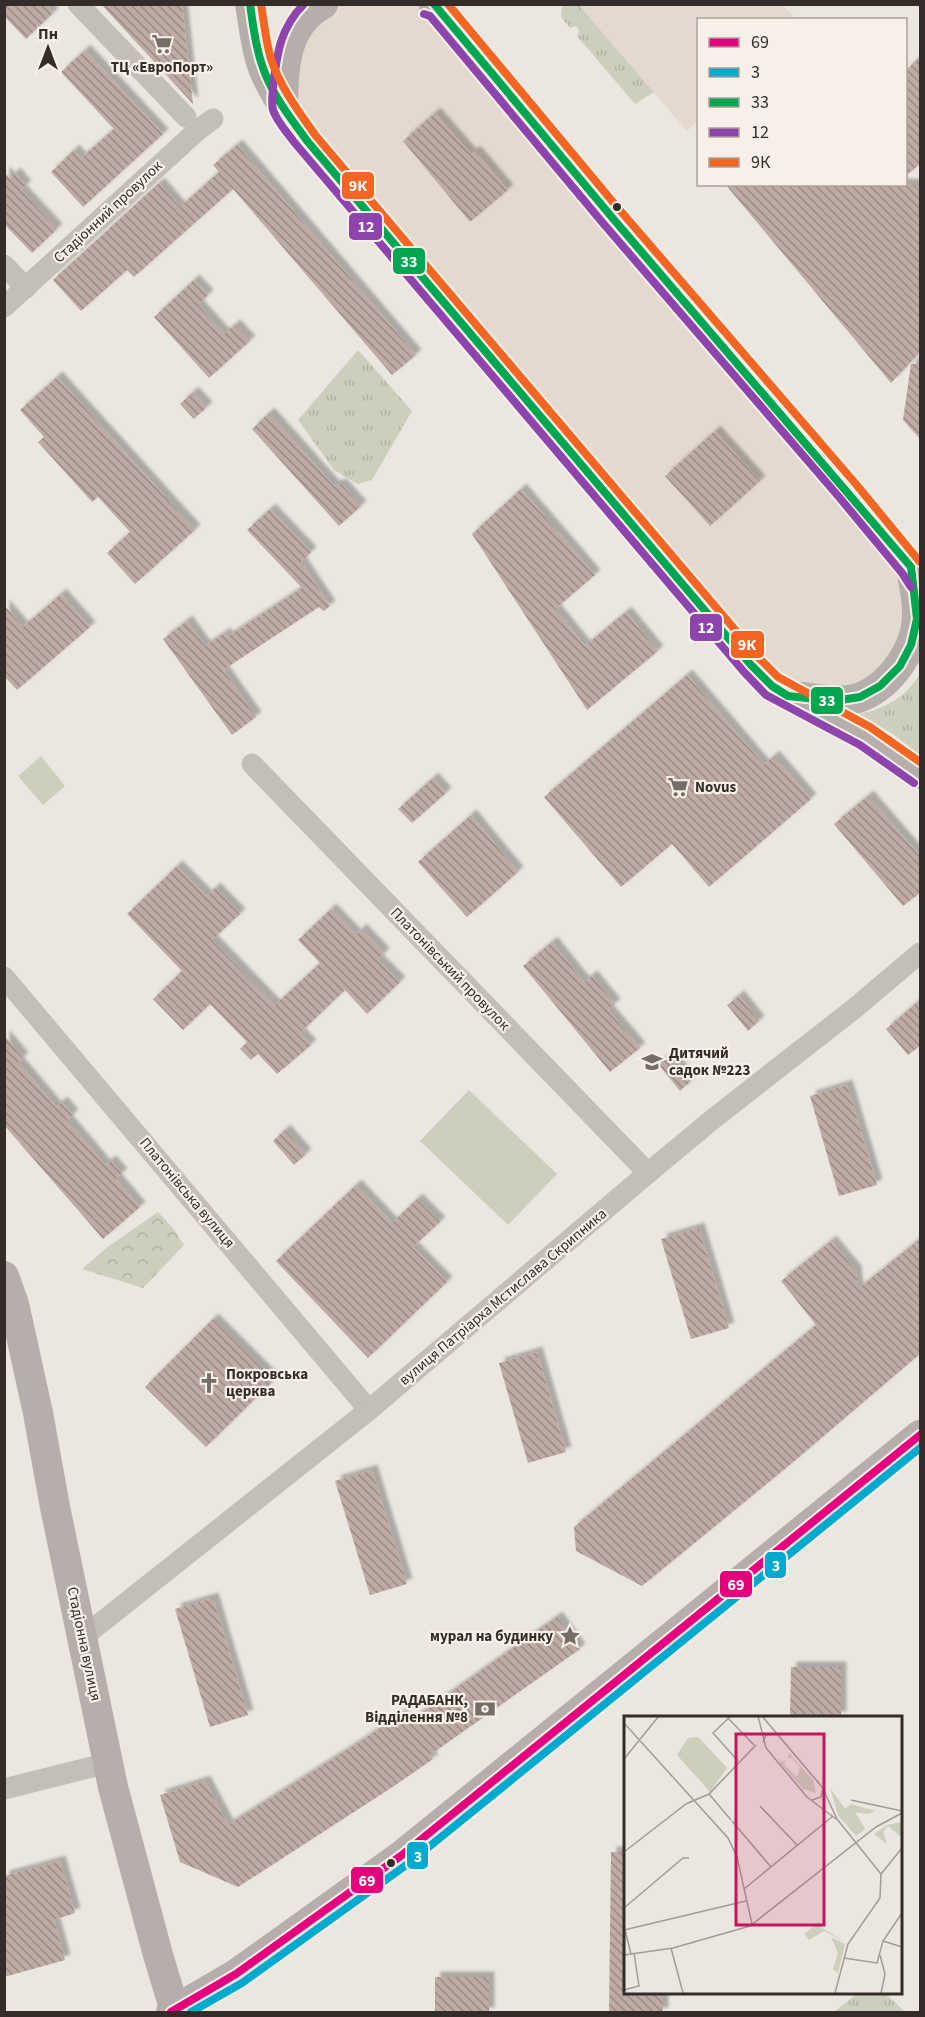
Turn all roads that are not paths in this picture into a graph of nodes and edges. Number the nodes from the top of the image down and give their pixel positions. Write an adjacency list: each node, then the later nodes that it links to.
1 (78, 4): 6 (street)
2 (250, 4): 5 (street)
3 (323, 4): 5 (street)
4 (432, 5): 11 (street)
5 (283, 106): 12 (street)
6 (186, 117)
7 (213, 119): 9 (street, Стадіонний провулок)
8 (4, 265): 9 (street)
9 (26, 288): 10 (street, Стадіонний провулок)
10 (4, 308)
11 (916, 574): 12 (street)
12 (788, 696): 14 (street)
13 (252, 764): 17 (street, Платонівський провулок)
14 (921, 774)
15 (921, 953): 17 (street, вулиця Патріарха Мстислава Скрипника)
16 (4, 976): 19 (street, Платонівська вулиця)
17 (648, 1173): 19 (street, вулиця Патріарха Мстислава Скрипника)
18 (4, 1276): 21 (street, Стадіонна вулиця)
19 (369, 1410): 21 (street, вулиця Патріарха Мстислава Скрипника)
20 (921, 1435): 24 (street)
21 (83, 1637): 22 (street, Стадіонна вулиця)
22 (108, 1763): 23 (street); 24 (street, Стадіонна вулиця)
23 (4, 1789)
24 (173, 2012)

